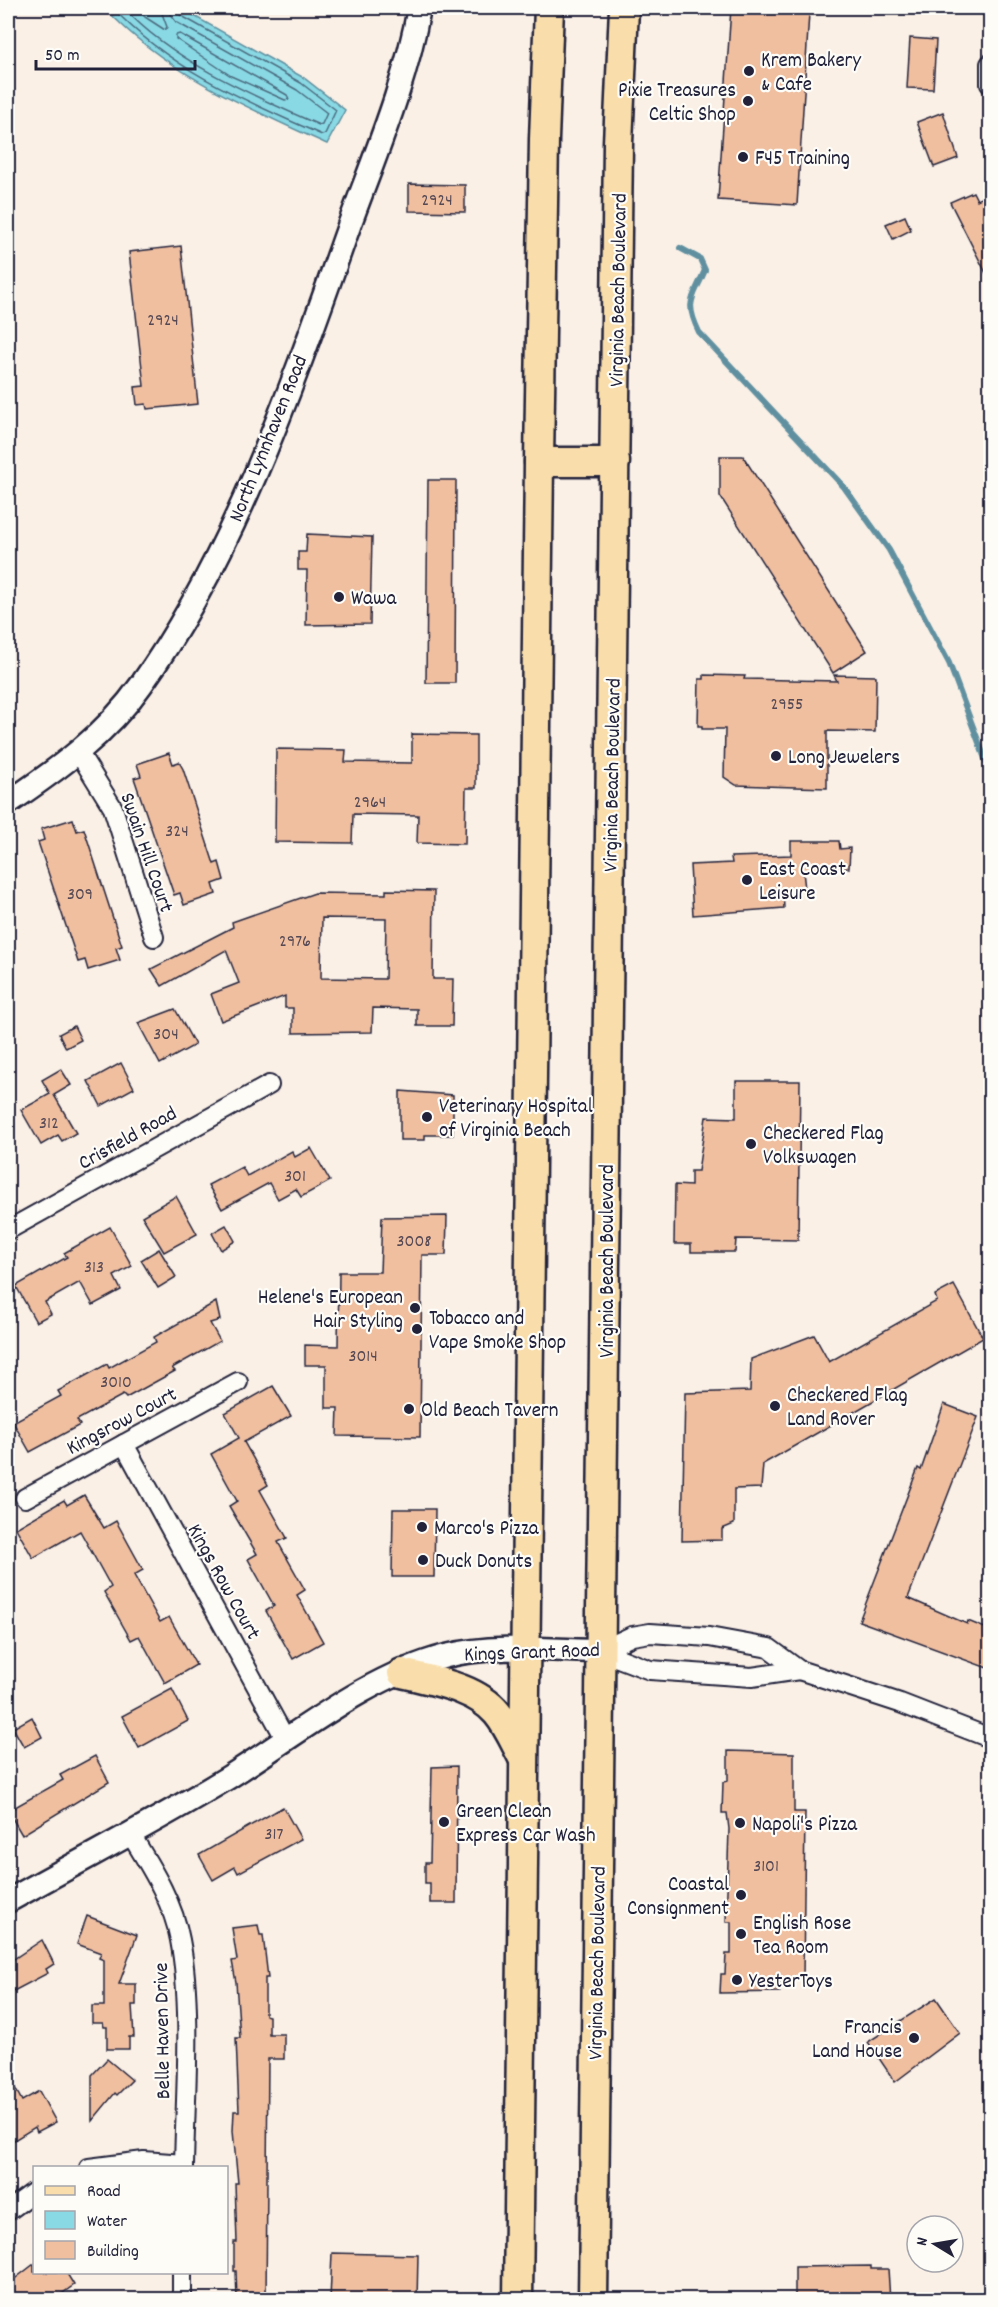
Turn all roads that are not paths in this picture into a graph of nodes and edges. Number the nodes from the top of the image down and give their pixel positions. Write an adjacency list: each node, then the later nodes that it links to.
1 (419, 8): 8 (street, North Lynnhaven Road)
2 (549, 8): 6 (main road)
3 (624, 8): 7 (main road, Virginia Beach Boulevard)
4 (990, 64): 5 (street)
5 (990, 84)
6 (539, 462): 7 (main road); 16 (main road)
7 (615, 462): 17 (main road, Virginia Beach Boulevard)
8 (79, 753): 9 (street, North Lynnhaven Road); 10 (street, Swain Hill Court)
9 (8, 803)
10 (154, 937)
11 (269, 1085): 12 (street, Crisfield Road)
12 (8, 1230)
13 (238, 1382): 14 (street, Kingsrow Court)
14 (124, 1444): 15 (street, Kingsrow Court); 21 (street, Kings Row Court)
15 (25, 1498)
16 (525, 1650): 17 (street, Kings Grant Road); 19 (street, Kings Grant Road); 22 (main road)
17 (600, 1652): 18 (street); 18 (street, Kings Grant Road); 32 (main road, Virginia Beach Boulevard)
18 (799, 1670): 20 (street, Kings Grant Road)
19 (402, 1672): 21 (street, Kings Grant Road); 22 (main road)
20 (990, 1738)
21 (286, 1740): 23 (street, Kings Grant Road)
22 (525, 1761): 31 (main road)
23 (130, 1833): 24 (street, Kings Grant Road); 26 (street, Belle Haven Drive)
24 (8, 1901)
25 (105, 2166): 26 (street)
26 (184, 2166)
27 (33, 2193): 28 (street)
28 (8, 2211)
29 (182, 2274): 30 (street)
30 (182, 2300)
31 (518, 2300)
32 (593, 2300)

